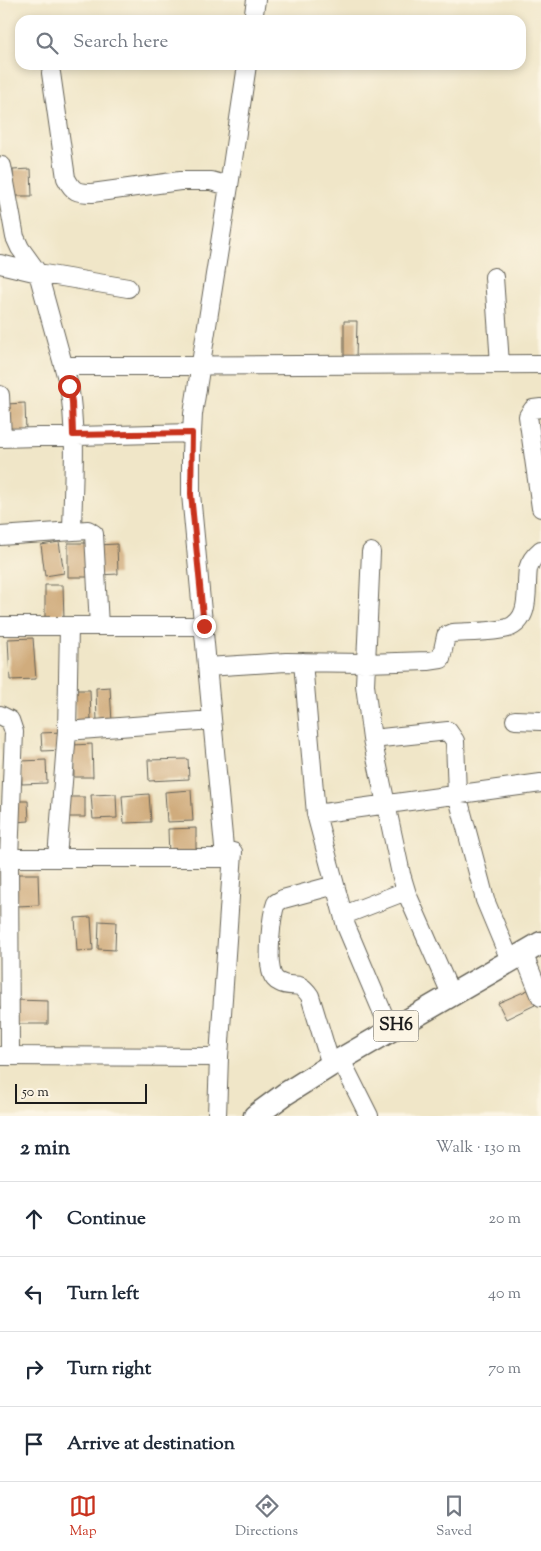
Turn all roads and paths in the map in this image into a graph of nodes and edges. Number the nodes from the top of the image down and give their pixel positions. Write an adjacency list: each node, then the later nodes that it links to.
1 (256, 0): 2 (street)
2 (254, 15)
3 (246, 70): 6 (street)
4 (50, 73): 6 (street)
5 (2, 166): 7 (street)
6 (229, 186): 15 (street)
7 (4, 199): 9 (street)
8 (0, 264): 9 (street)
9 (38, 272): 11 (street); 14 (street)
10 (494, 277): 12 (street)
11 (128, 288)
12 (500, 364): 13 (street); 15 (street)
13 (541, 364)
14 (64, 366): 15 (street); 19 (street)
15 (200, 366): 18 (street)
16 (0, 395): 20 (street)
17 (541, 408): 21 (street)
18 (192, 433): 19 (street); 29 (street)
19 (73, 435): 20 (street); 22 (street)
20 (1, 438)
21 (541, 508)
22 (72, 531): 23 (street); 28 (street)
23 (0, 536)
24 (541, 550): 31 (street)
25 (372, 552): 31 (street)
26 (0, 626): 27 (street)
27 (69, 626): 28 (street); 37 (street)
28 (99, 626): 29 (street)
29 (204, 626): 32 (street)
30 (303, 662): 31 (street); 32 (street); 43 (street)
31 (366, 664): 38 (street)
32 (207, 667): 34 (street)
33 (0, 715): 40 (street)
34 (212, 720): 37 (street); 46 (street)
35 (515, 720): 36 (street)
36 (541, 722)
37 (67, 731): 45 (street)
38 (372, 740): 41 (street); 42 (street)
39 (541, 783): 41 (street)
40 (6, 784): 44 (street)
41 (457, 794): 42 (street); 50 (street)
42 (386, 804): 43 (street); 48 (street)
43 (316, 814): 47 (street)
44 (5, 858): 45 (street); 51 (street)
45 (57, 858): 46 (street)
46 (225, 858): 56 (street)
47 (336, 885): 49 (street); 57 (street)
48 (406, 891): 49 (street); 52 (street)
49 (344, 915): 54 (street)
50 (525, 952): 52 (main road, SH6); 53 (street)
51 (5, 958): 55 (street)
52 (452, 994): 54 (main road, SH6)
53 (541, 997)
54 (390, 1030): 57 (main road, SH6)
55 (5, 1056): 56 (street)
56 (218, 1057): 58 (street)
57 (336, 1062): 59 (main road, SH6); 60 (street)
58 (217, 1116)
59 (255, 1116)
60 (369, 1116)

